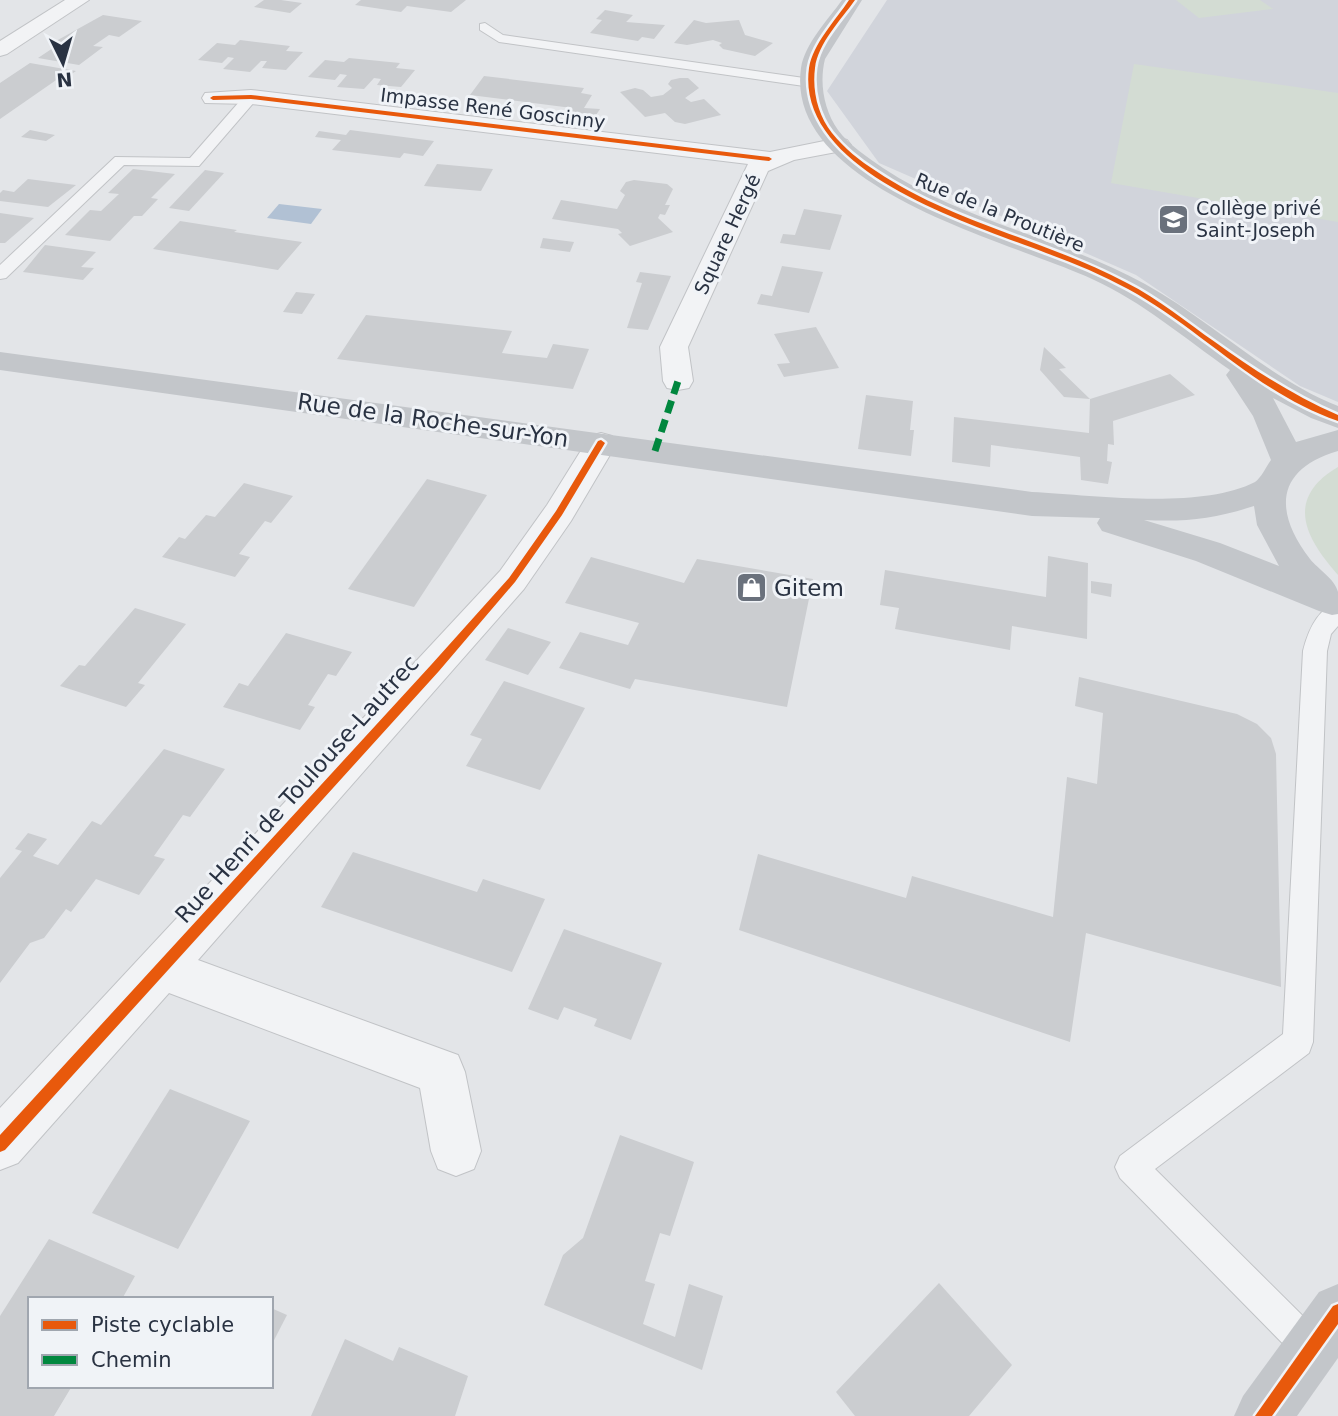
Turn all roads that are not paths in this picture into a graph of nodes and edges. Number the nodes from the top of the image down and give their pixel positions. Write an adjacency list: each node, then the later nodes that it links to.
1 (79, 0): 4 (street)
2 (852, 0): 5 (main road, Rue de la Proutière)
3 (485, 27): 5 (lane)
4 (0, 50)
5 (811, 83): 8 (main road, Rue de la Proutière)
6 (251, 97): 7 (street, Impasse René Goscinny); 9 (street, Impasse René Goscinny); 10 (lane)
7 (213, 98)
8 (839, 145): 9 (street, Square Hergé); 11 (main road, Rue de la Proutière)
9 (769, 159): 13 (street, Square Hergé)
10 (0, 274)
11 (1219, 349): 14 (main road); 17 (main road)
12 (0, 361): 16 (main road, Rue de la Roche-sur-Yon)
13 (678, 381)
14 (1338, 418)
15 (1338, 440): 17 (main road, Rue de la Roche-sur-Yon)
16 (601, 443): 18 (main road, Rue de la Roche-sur-Yon); 20 (street, Rue Henri de Toulouse-Lautrec)
17 (1279, 475): 18 (main road, Rue de la Roche-sur-Yon); 19 (main road)
18 (1032, 504): 19 (main road, Rue de la Roche-sur-Yon)
19 (1336, 606): 23 (lane)
20 (161, 968): 21 (street, Rue Henri de Toulouse-Lautrec); 22 (street)
21 (0, 1145)
22 (456, 1151)
23 (1324, 1329): 24 (main road)
24 (1263, 1416)

